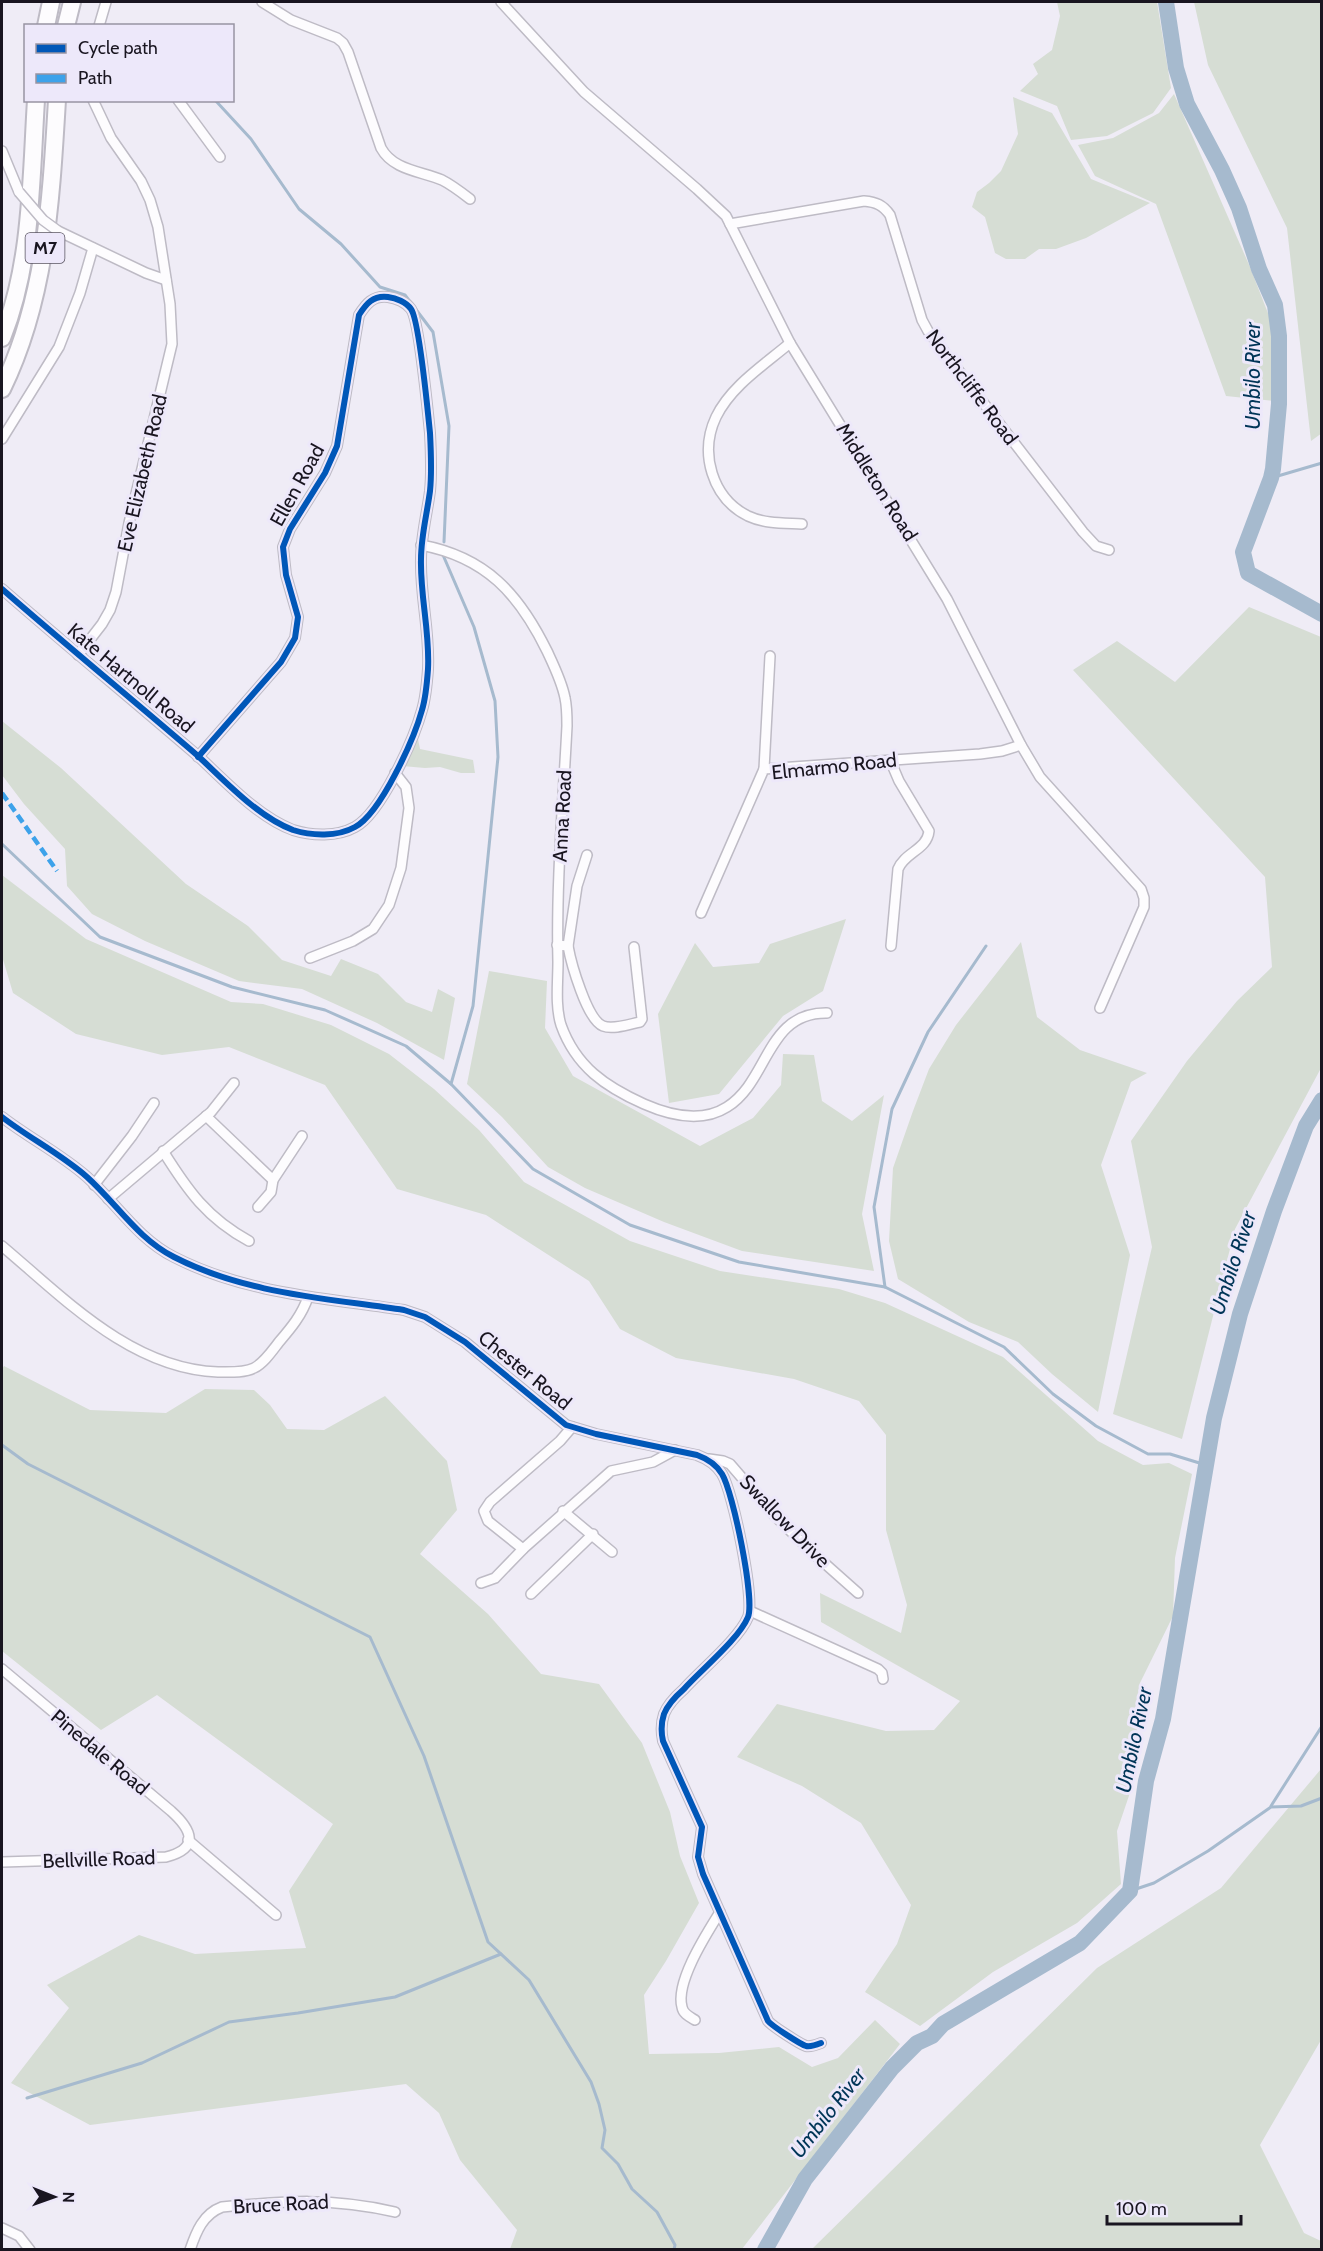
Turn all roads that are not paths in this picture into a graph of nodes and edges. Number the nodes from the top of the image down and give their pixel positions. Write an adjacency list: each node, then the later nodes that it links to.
1 (51, 2): 6 (highway)
2 (72, 2): 7 (highway)
3 (106, 2): 8 (street)
4 (262, 2): 15 (street)
5 (501, 2): 16 (street, Middleton Road)
6 (46, 24)
7 (66, 24)
8 (100, 24)
9 (36, 102): 20 (highway, M7)
10 (57, 102): 22 (highway, M7)
11 (94, 102): 18 (street)
12 (179, 102): 14 (street)
13 (2, 151): 17 (street, bridge)
14 (220, 157)
15 (470, 199)
16 (730, 224): 21 (street, Middleton Road); 26 (street, Northcliffe Road)
17 (93, 248): 18 (street); 23 (street)
18 (166, 280): 28 (street, Eve Elizabeth Road)
19 (367, 303): 25 (street, Kate Hartnoll Road); 31 (street, Ellen Road)
20 (2, 338)
21 (790, 343): 24 (street); 30 (street, Middleton Road)
22 (2, 389)
23 (2, 439)
24 (802, 524)
25 (421, 544): 34 (street, Kate Hartnoll Road); 37 (street, Anna Road)
26 (1109, 550)
27 (2, 589): 28 (street, Kate Hartnoll Road)
28 (78, 655): 31 (street, Kate Hartnoll Road)
29 (770, 656): 33 (street)
30 (1021, 745): 32 (street, Elmarmo Road); 42 (street, Middleton Road)
31 (198, 757): 34 (street, Kate Hartnoll Road)
32 (890, 760): 33 (street, Elmarmo Road); 39 (street)
33 (764, 769): 36 (street, Elmarmo Road)
34 (395, 772): 41 (street)
35 (587, 855): 38 (street)
36 (701, 913)
37 (557, 945): 38 (street); 43 (street, Anna Road)
38 (568, 946): 40 (street)
39 (891, 946)
40 (634, 947)
41 (310, 958)
42 (1100, 1008)
43 (827, 1013)
44 (234, 1083): 46 (street)
45 (154, 1103): 51 (street)
46 (206, 1116): 49 (street); 50 (street)
47 (2, 1117): 51 (street, Chester Road)
48 (302, 1136): 50 (street)
49 (163, 1151): 52 (street); 54 (street)
50 (273, 1180): 53 (street)
51 (94, 1185): 52 (street, Chester Road)
52 (108, 1198): 56 (street, Chester Road)
53 (258, 1207)
54 (249, 1241)
55 (2, 1246): 56 (street)
56 (308, 1297): 57 (street, Chester Road)
57 (572, 1427): 58 (street, Chester Road); 62 (street)
58 (675, 1450): 59 (street, Chester Road); 60 (street)
59 (709, 1459): 65 (street, Swallow Drive); 67 (street)
60 (563, 1511): 61 (street); 62 (street)
61 (593, 1534): 63 (street); 66 (street)
62 (523, 1549): 64 (street)
63 (612, 1552)
64 (482, 1583)
65 (858, 1593)
66 (531, 1594)
67 (750, 1611): 69 (street); 72 (street)
68 (2, 1669): 70 (street, Pinedale Road)
69 (883, 1679)
70 (188, 1840): 71 (street, Bellville Road); 73 (street)
71 (2, 1862)
72 (720, 1912): 74 (street); 75 (street)
73 (276, 1915)
74 (695, 2020)
75 (821, 2043)
76 (395, 2212): 79 (street, Bruce Road)
77 (2, 2228): 78 (street)
78 (30, 2250)
79 (190, 2250)

